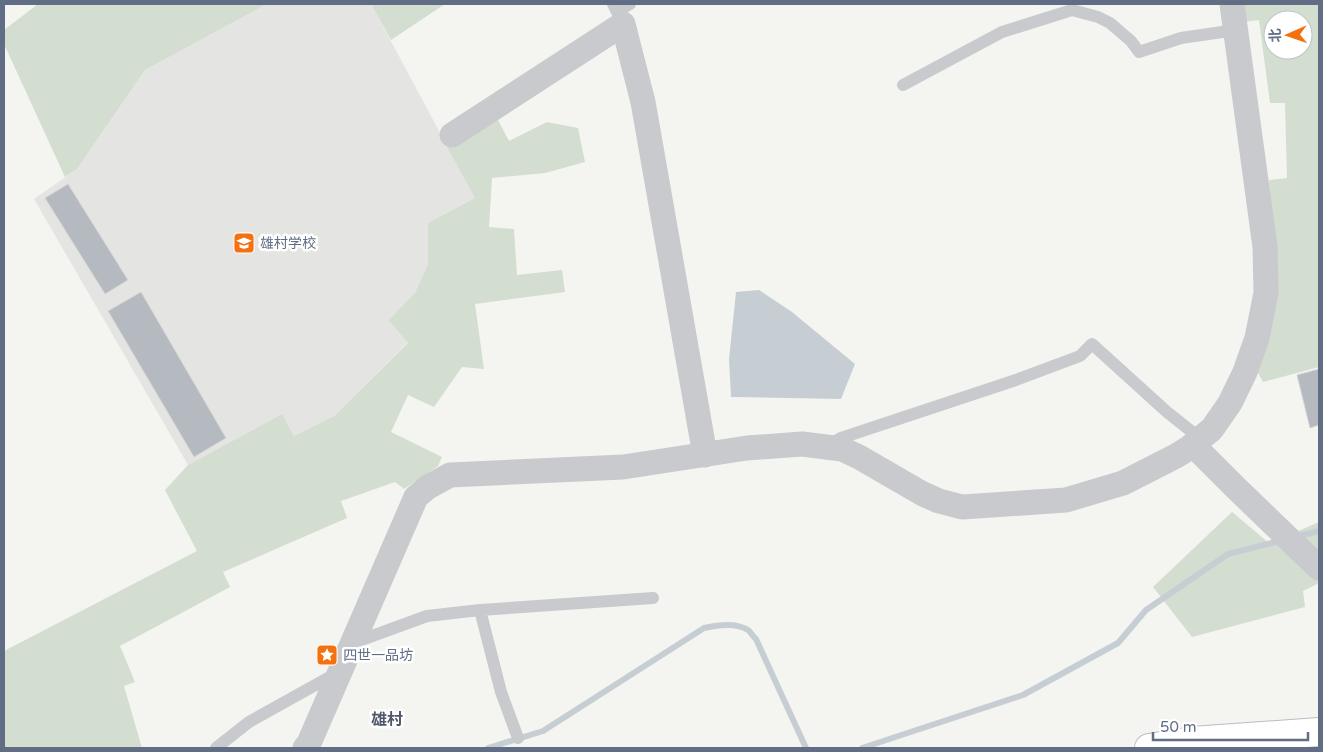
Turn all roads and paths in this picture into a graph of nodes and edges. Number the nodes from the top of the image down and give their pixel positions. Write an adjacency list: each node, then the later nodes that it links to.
1 (1232, 4): 4 (street)
2 (1071, 7): 4 (lane); 5 (lane)
3 (621, 11): 6 (street); 9 (street)
4 (1236, 30): 7 (street)
5 (903, 85)
6 (452, 135)
7 (1197, 442): 8 (street); 8 (lane); 10 (street)
8 (826, 446): 9 (street)
9 (706, 454): 13 (street)
10 (1319, 568)
11 (653, 598): 12 (lane)
12 (480, 610): 13 (lane); 16 (lane)
13 (353, 643): 14 (street)
14 (341, 671): 17 (lane); 18 (street)
15 (1319, 732): 19 (main road)
16 (518, 738)
17 (216, 748)
18 (306, 748)
19 (1149, 748)

